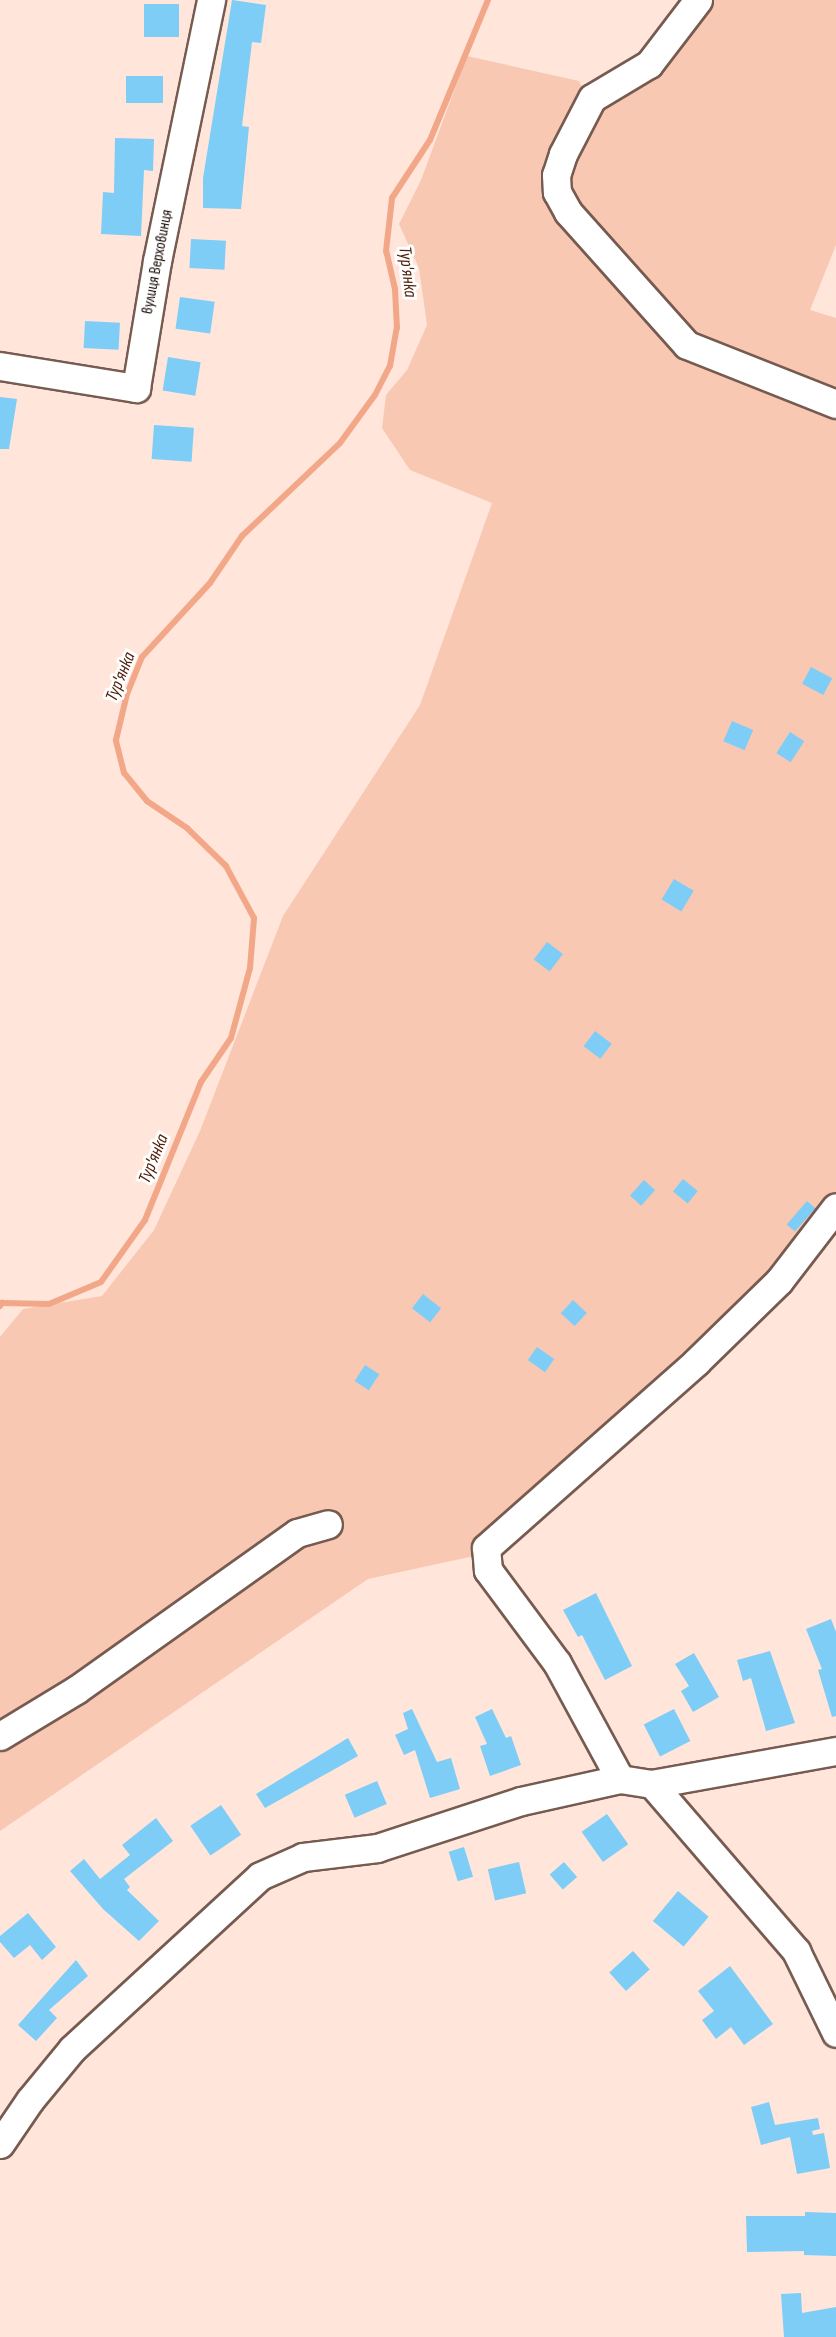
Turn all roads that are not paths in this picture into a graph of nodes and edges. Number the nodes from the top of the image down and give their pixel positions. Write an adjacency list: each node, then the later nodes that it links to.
1 (211, 0): 3 (street, вулиця Верховинця)
2 (698, 0): 4 (street)
3 (0, 366)
4 (836, 404)
5 (836, 1207): 9 (street)
6 (328, 1524): 7 (street)
7 (0, 1736)
8 (836, 1751): 10 (street)
9 (620, 1779): 10 (street); 12 (street)
10 (652, 1784): 11 (street)
11 (836, 2033)
12 (0, 2144)

